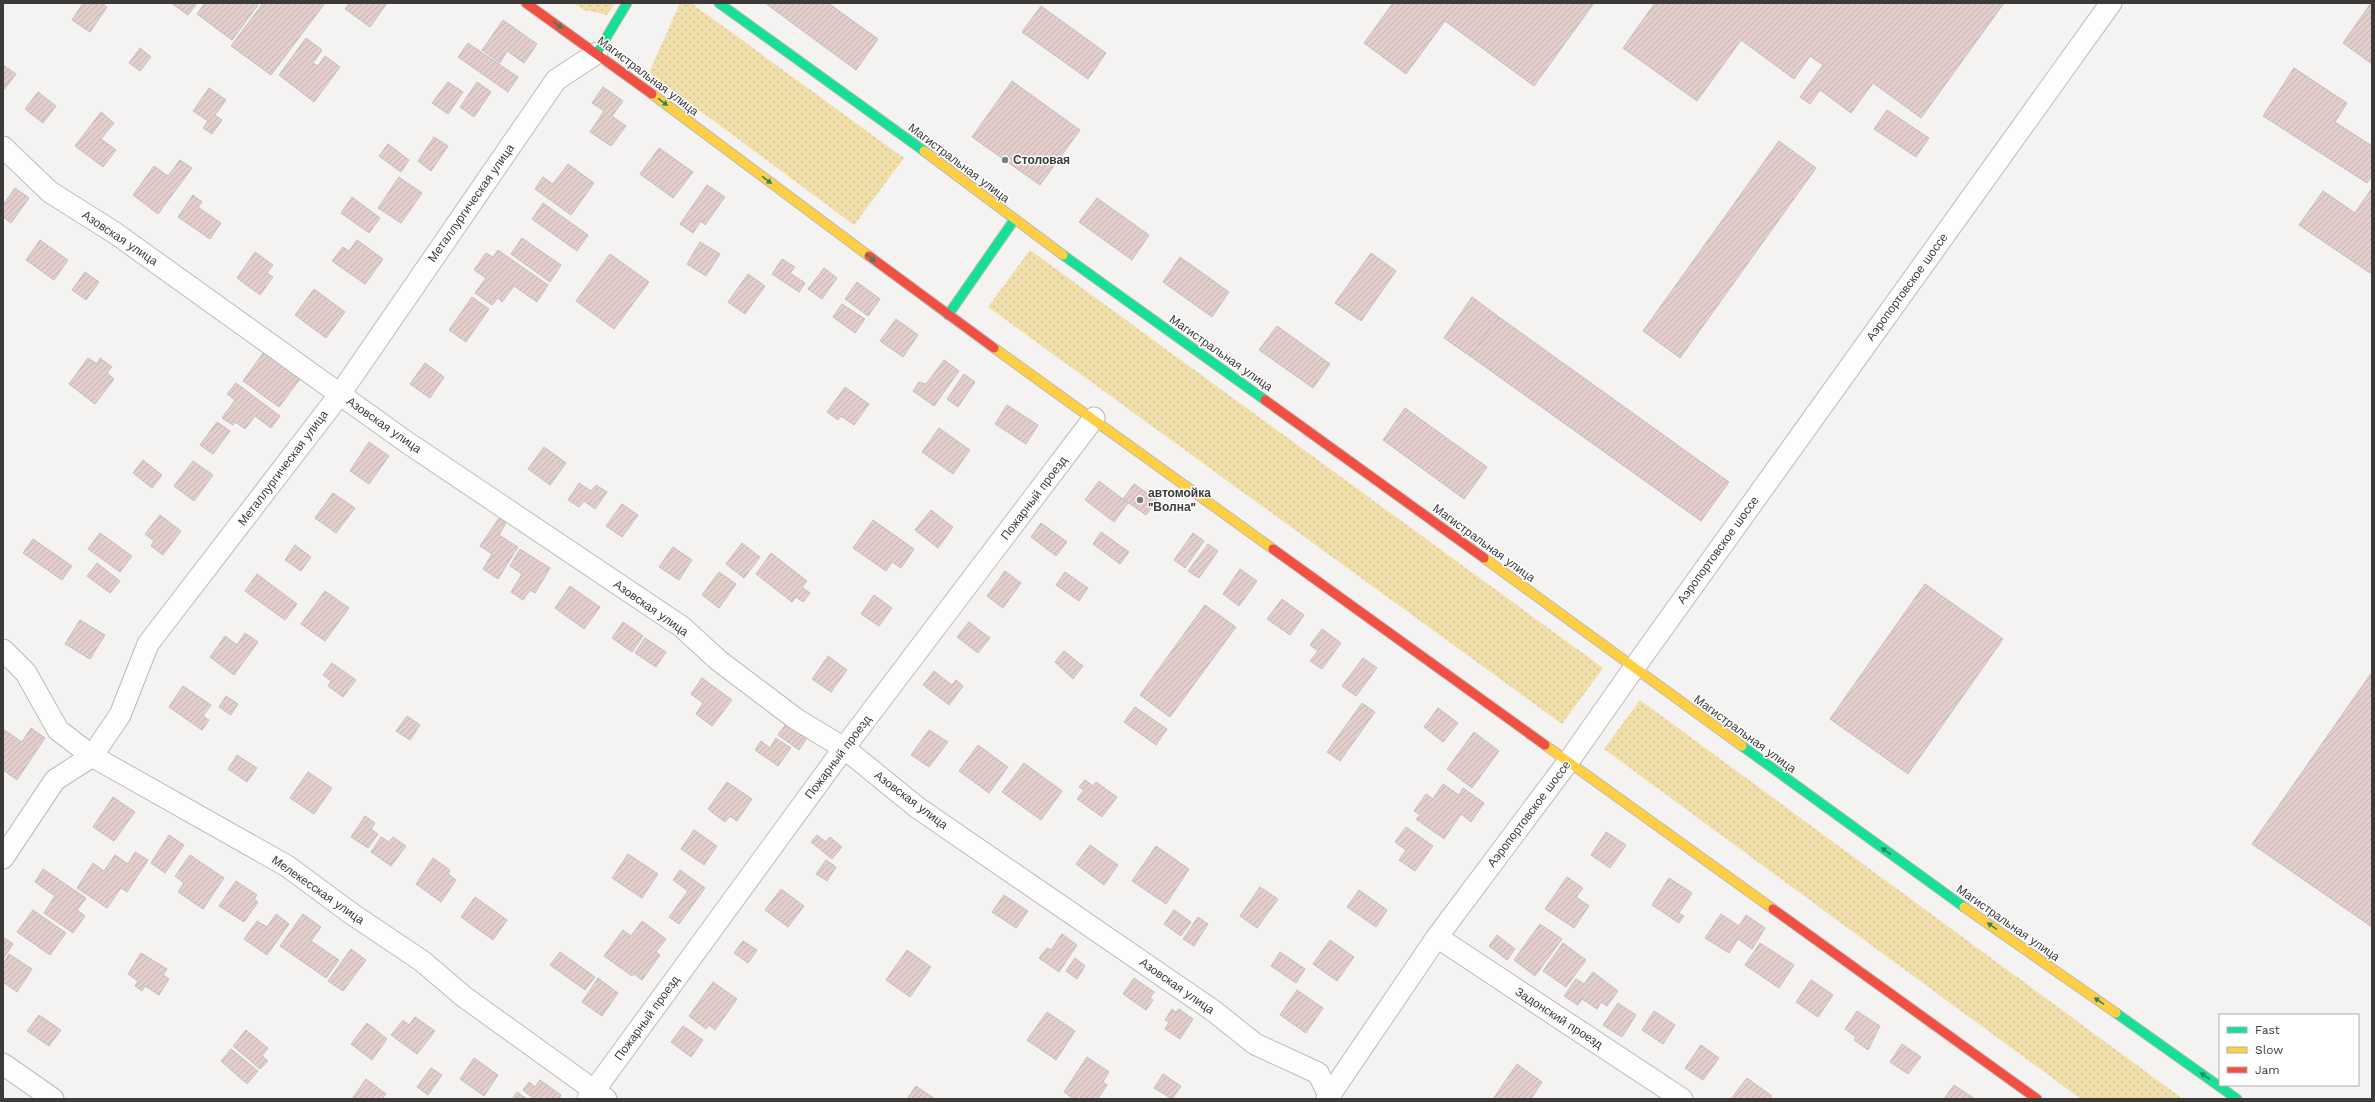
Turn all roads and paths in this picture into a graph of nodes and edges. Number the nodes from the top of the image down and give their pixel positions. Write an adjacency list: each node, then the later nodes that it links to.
1 (526, 3): 5 (main road, Магистральная улица, one-way to 5)
2 (627, 3): 5 (main road, Металлургическая улица)
3 (719, 3): 7 (main road, Магистральная улица)
4 (2111, 3): 12 (street, Аэропортовское шоссе)
5 (598, 53): 8 (main road, Магистральная улица, one-way to 8); 9 (street, Металлургическая улица)
6 (3, 147): 9 (street, Азовская улица)
7 (1014, 220): 8 (main road); 12 (main road, Магистральная улица)
8 (948, 315): 10 (main road, Магистральная улица)
9 (340, 394): 13 (street, Азовская улица); 14 (street, Металлургическая улица)
10 (1094, 418): 13 (street, Пожарный проезд); 15 (main road, Магистральная улица)
11 (3, 650): 14 (street, Мелекесская улица)
12 (1634, 668): 15 (street, Аэропортовское шоссе); 24 (main road, Магистральная улица, one-way to 12)
13 (844, 748): 19 (street, Пожарный проезд); 20 (street, Азовская улица)
14 (92, 756): 16 (street, Металлургическая улица); 19 (street, Мелекесская улица)
15 (1568, 762): 17 (street, Аэропортовское шоссе); 23 (main road, Магистральная улица)
16 (3, 858)
17 (1437, 937): 20 (street, Аэропортовское шоссе); 22 (street, Задонский проезд)
18 (3, 1064): 21 (street)
19 (596, 1096)
20 (1329, 1098)
21 (53, 1099)
22 (1682, 1099)
23 (2037, 1099)
24 (2236, 1099)

